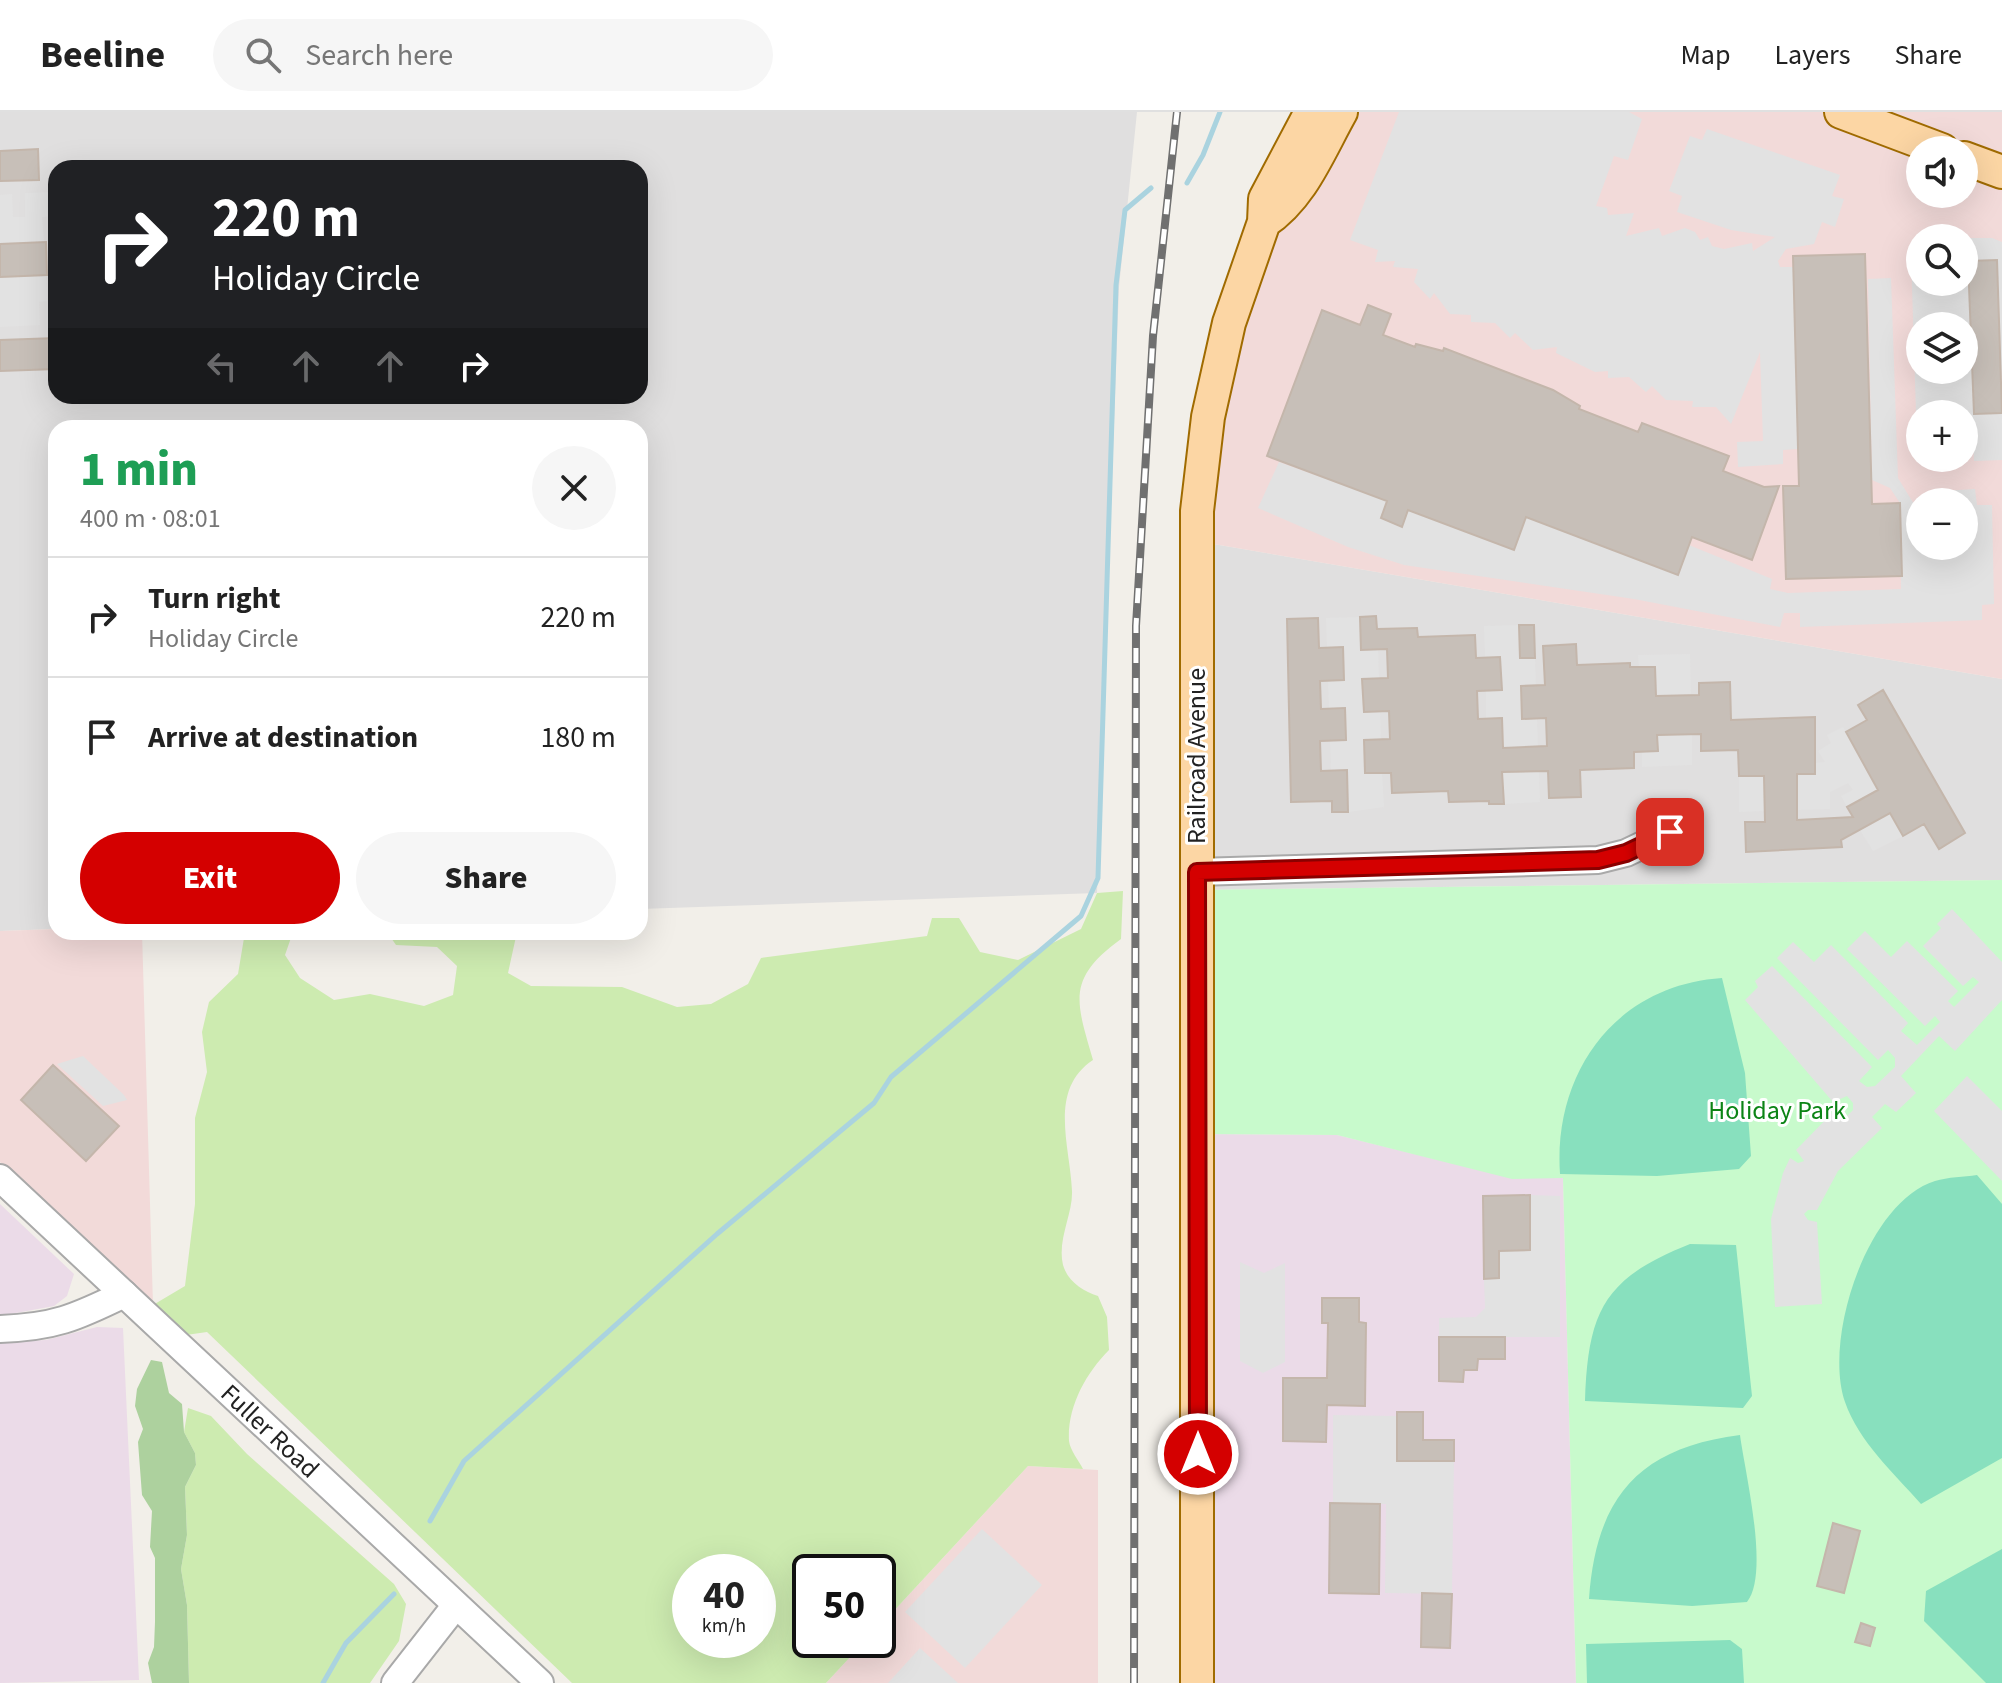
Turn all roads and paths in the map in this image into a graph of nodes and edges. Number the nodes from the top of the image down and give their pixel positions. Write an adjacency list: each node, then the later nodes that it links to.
1 (1311, 112): 7 (main road, Railroad Avenue)
2 (1341, 112): 7 (main road, Railroad Avenue)
3 (1841, 112): 4 (main road)
4 (1906, 136)
5 (1978, 163): 6 (main road)
6 (2002, 172)
7 (1264, 222): 9 (main road, Railroad Avenue)
8 (1670, 832): 9 (street)
9 (1197, 872): 16 (main road, Railroad Avenue)
10 (0, 1178): 11 (street, Fuller Road)
11 (124, 1294): 12 (street); 13 (street, Fuller Road)
12 (0, 1329)
13 (456, 1605): 14 (street); 15 (street, Fuller Road)
14 (395, 1683)
15 (540, 1683)
16 (1197, 1683)

